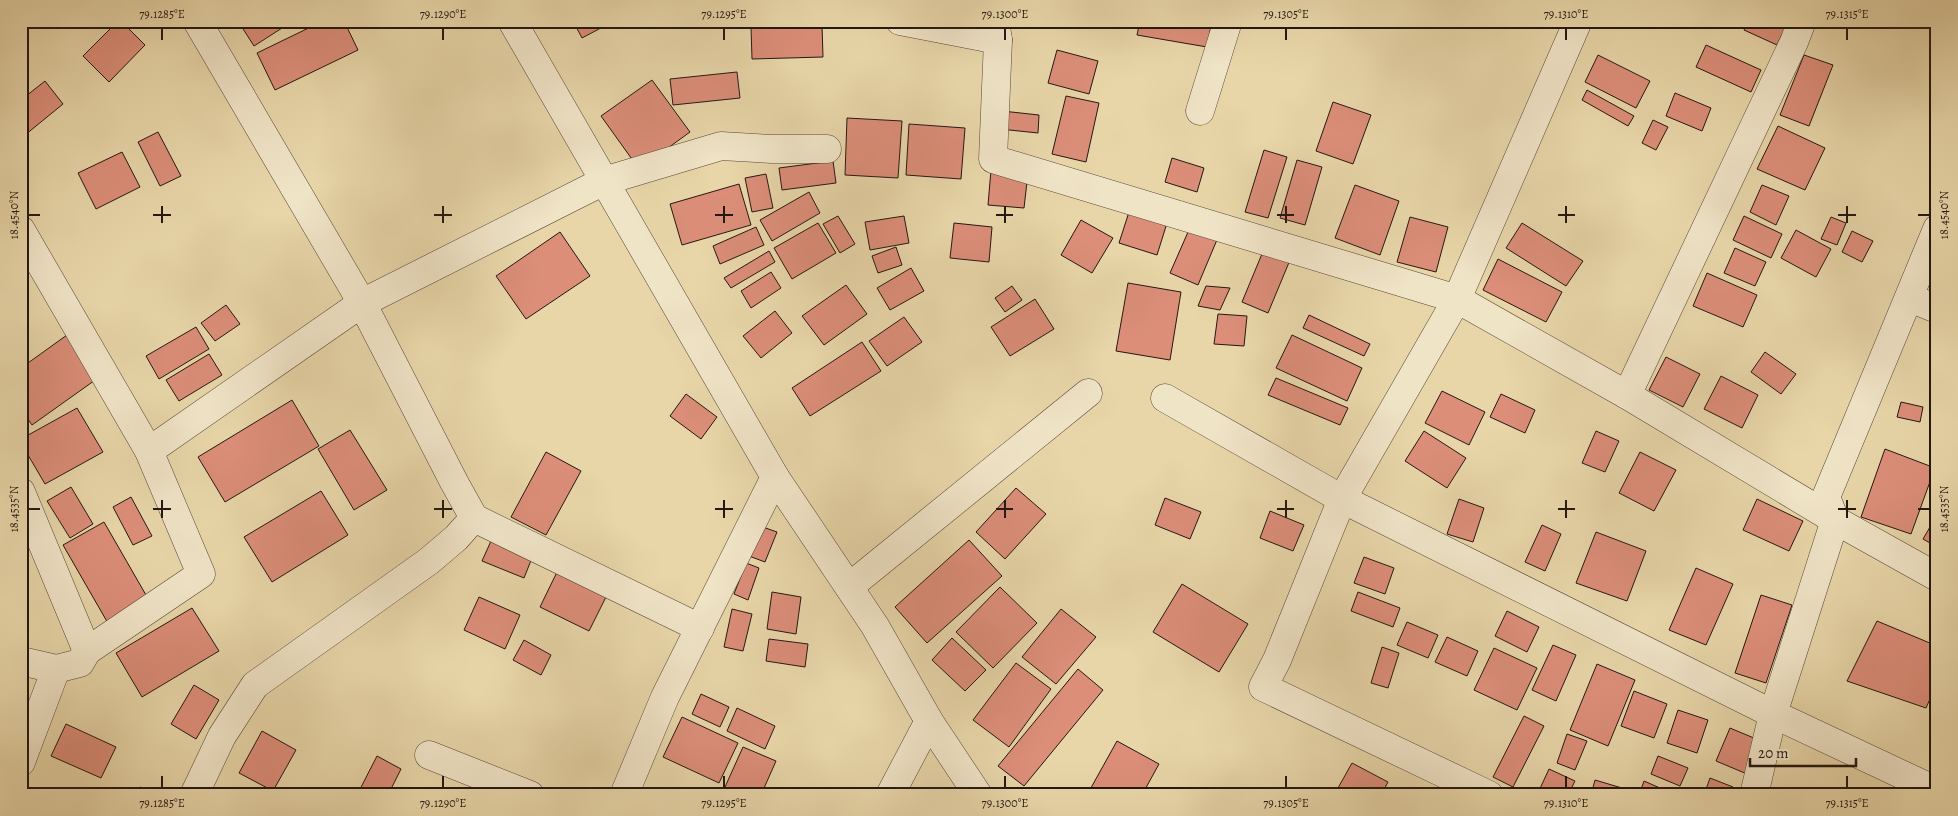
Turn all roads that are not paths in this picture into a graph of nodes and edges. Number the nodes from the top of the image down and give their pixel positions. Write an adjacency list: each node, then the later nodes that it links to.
1 (197, 21): 15 (street)
2 (512, 21): 10 (street)
3 (900, 21): 7 (street)
4 (1228, 21): 8 (street)
5 (1578, 21): 14 (street)
6 (1802, 21): 18 (street)
7 (996, 31): 14 (street)
8 (1200, 111)
9 (827, 149): 10 (street)
10 (604, 181): 15 (street); 21 (street)
11 (1937, 229): 13 (street)
12 (21, 230): 20 (street)
13 (1910, 298): 16 (street); 25 (street)
14 (1457, 299): 18 (street); 23 (street)
15 (362, 303): 20 (street); 24 (street)
16 (1937, 309)
17 (1088, 393): 27 (street)
18 (1627, 395): 25 (street)
19 (1165, 398): 23 (street)
20 (149, 451): 29 (street)
21 (775, 476): 27 (street); 28 (street)
22 (21, 492): 29 (street)
23 (1342, 499): 32 (street); 42 (street)
24 (474, 518): 28 (street); 37 (street)
25 (1835, 520): 26 (street); 32 (street)
26 (1937, 577)
27 (849, 587): 33 (street)
28 (700, 628): 39 (street)
29 (87, 651): 31 (street)
30 (21, 661): 31 (street)
31 (56, 669): 35 (street)
32 (1773, 714): 36 (street); 43 (street)
33 (929, 721): 40 (street); 41 (street)
34 (429, 755): 38 (street)
35 (21, 762)
36 (1937, 791)
37 (194, 795)
38 (530, 795)
39 (624, 795)
40 (890, 795)
41 (978, 795)
42 (1489, 795)
43 (1754, 795)

